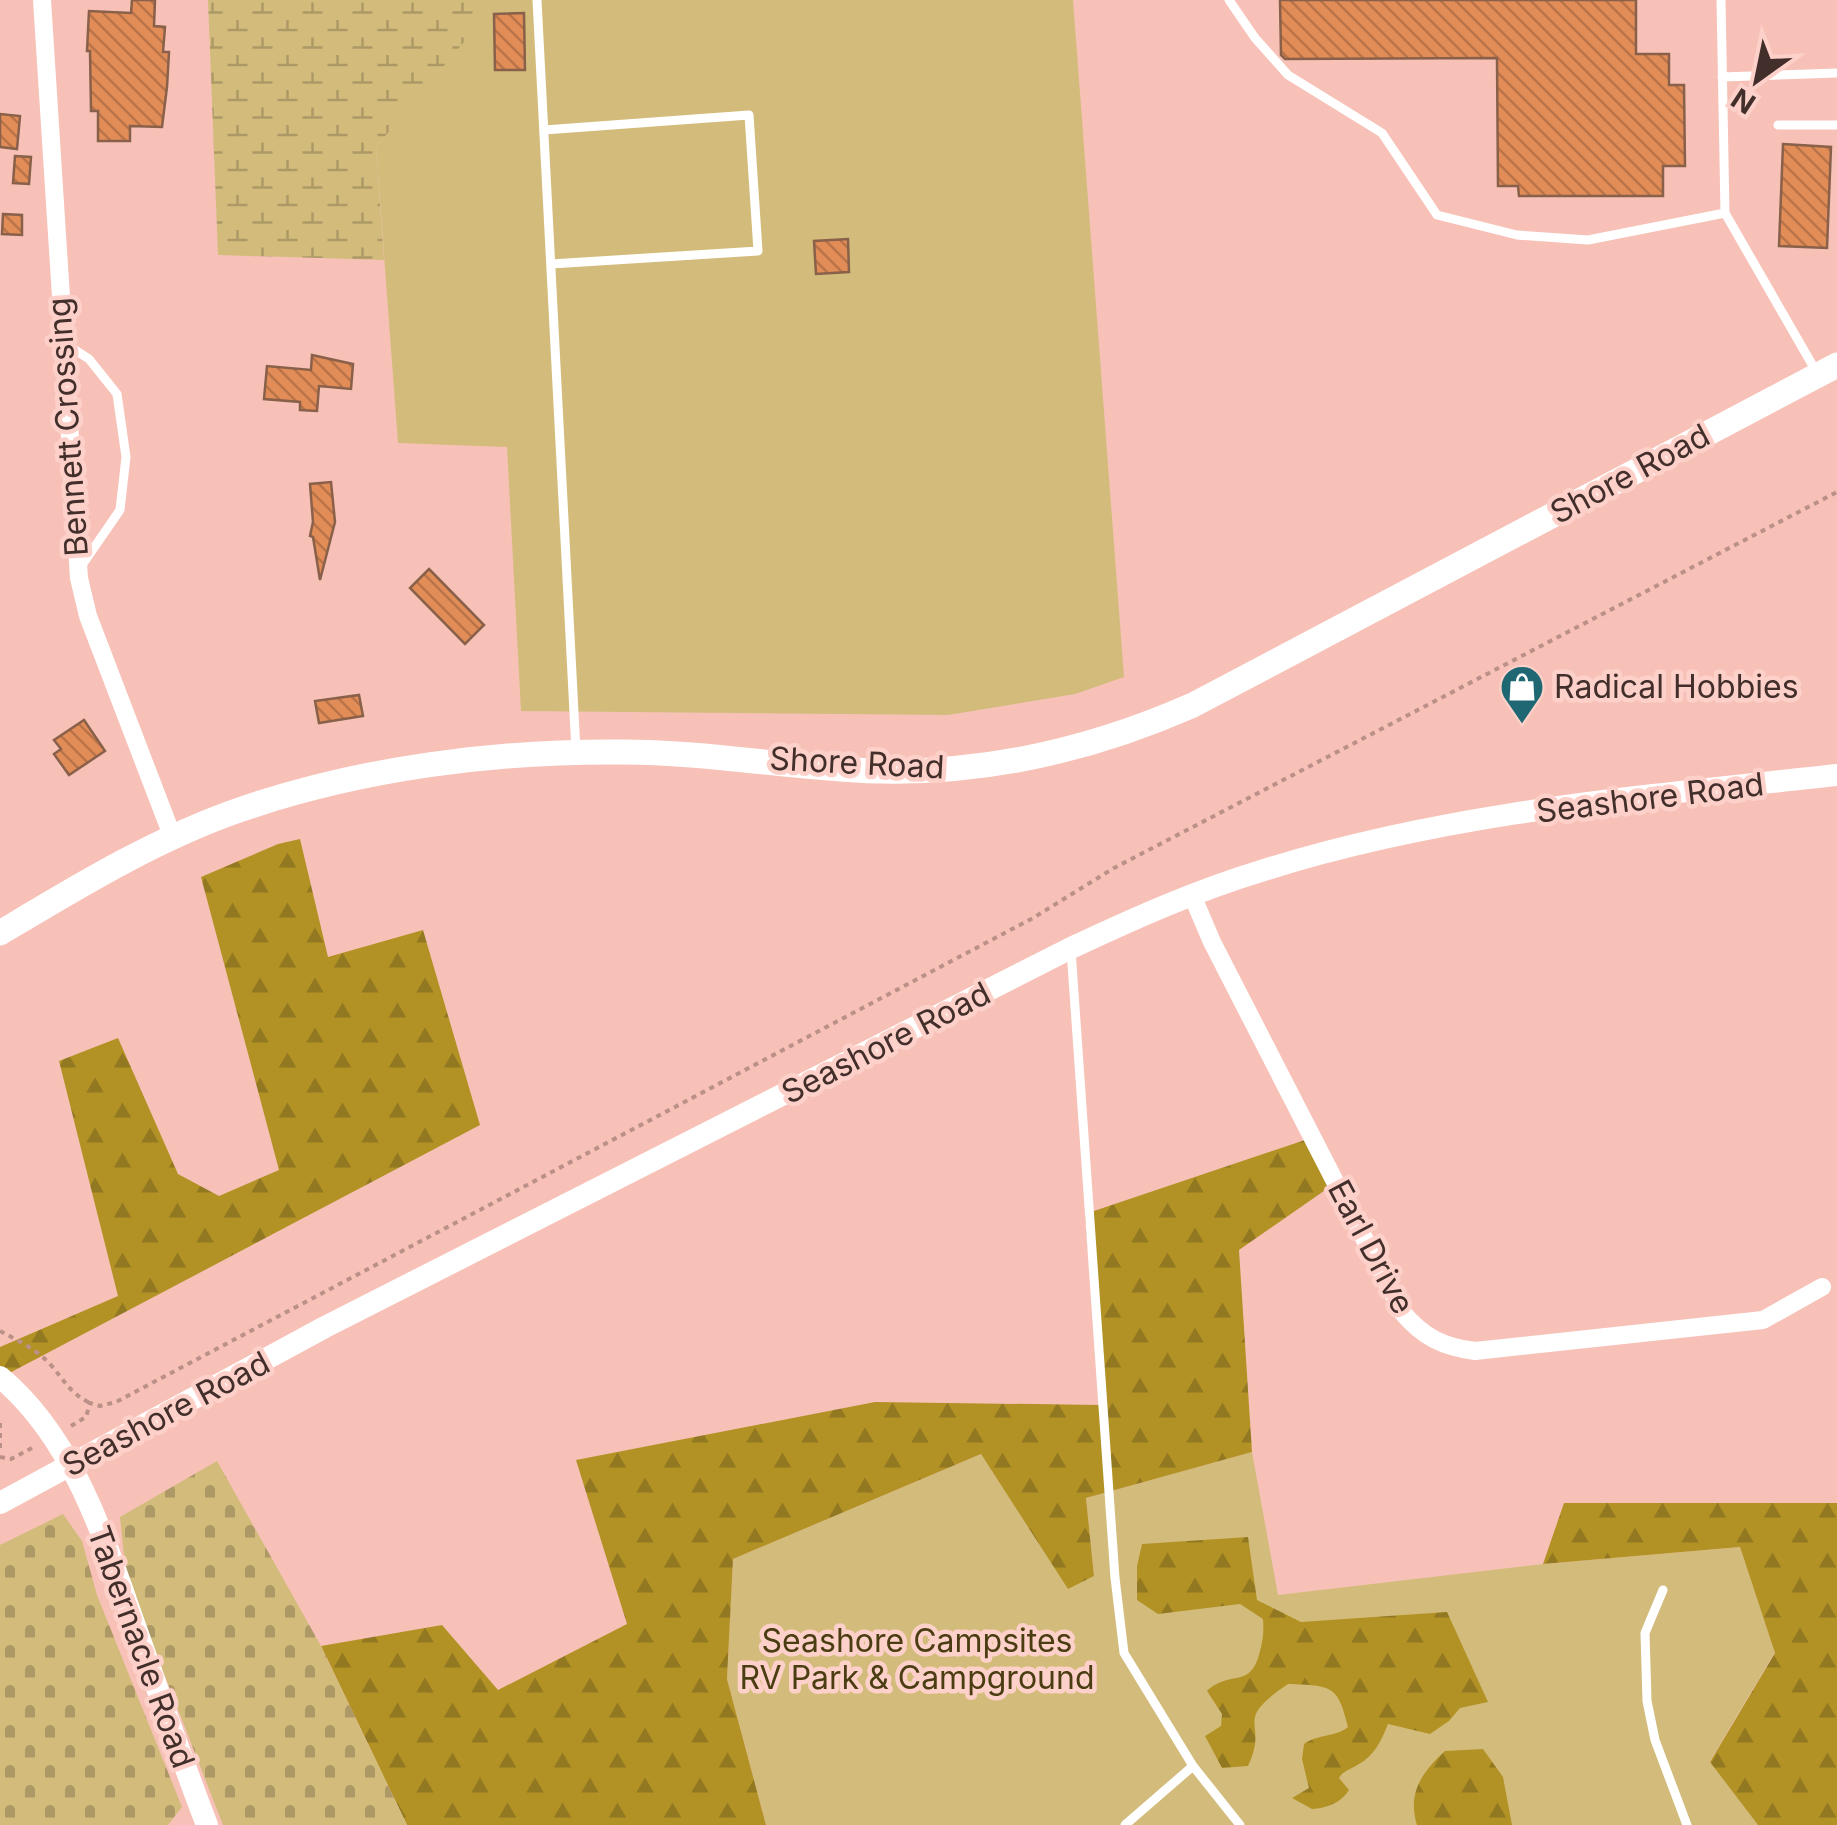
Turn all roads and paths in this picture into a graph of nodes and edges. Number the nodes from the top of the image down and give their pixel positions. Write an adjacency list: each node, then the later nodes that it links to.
1 (42, 0): 12 (street, Bennett Crossing)
2 (537, 0): 9 (lane)
3 (1228, 0): 10 (lane)
4 (1720, 0): 6 (lane)
5 (1837, 73): 6 (lane)
6 (1722, 78): 10 (lane)
7 (1778, 125): 8 (lane)
8 (1837, 126)
9 (544, 130): 11 (lane); 11 (lane)
10 (1725, 213): 13 (lane)
11 (551, 264): 16 (lane)
12 (62, 342): 15 (street, Bennett Crossing); 15 (lane)
13 (1828, 370): 16 (main road, Shore Road)
14 (1837, 492): 25 (path)
15 (78, 570): 18 (street, Bennett Crossing)
16 (576, 753): 18 (main road, Shore Road)
17 (1837, 775): 19 (street, Seashore Road)
18 (173, 838): 20 (main road, Shore Road)
19 (1192, 895): 21 (street, Seashore Road); 22 (street, Earl Drive)
20 (0, 933)
21 (1071, 948): 31 (street, Seashore Road); 34 (lane)
22 (1822, 1287)
23 (0, 1332): 25 (path)
24 (0, 1376): 31 (street, Tabernacle Road)
25 (90, 1403): 26 (path)
26 (86, 1417)
27 (0, 1423): 28 (path)
28 (0, 1448)
29 (0, 1458): 30 (path)
30 (12, 1459)
31 (70, 1466): 32 (street, Seashore Road); 35 (street, Tabernacle Road)
32 (0, 1502)
33 (1663, 1590): 38 (lane)
34 (1193, 1766): 36 (lane); 37 (lane)
35 (207, 1825)
36 (1126, 1825)
37 (1240, 1825)
38 (1688, 1825)

